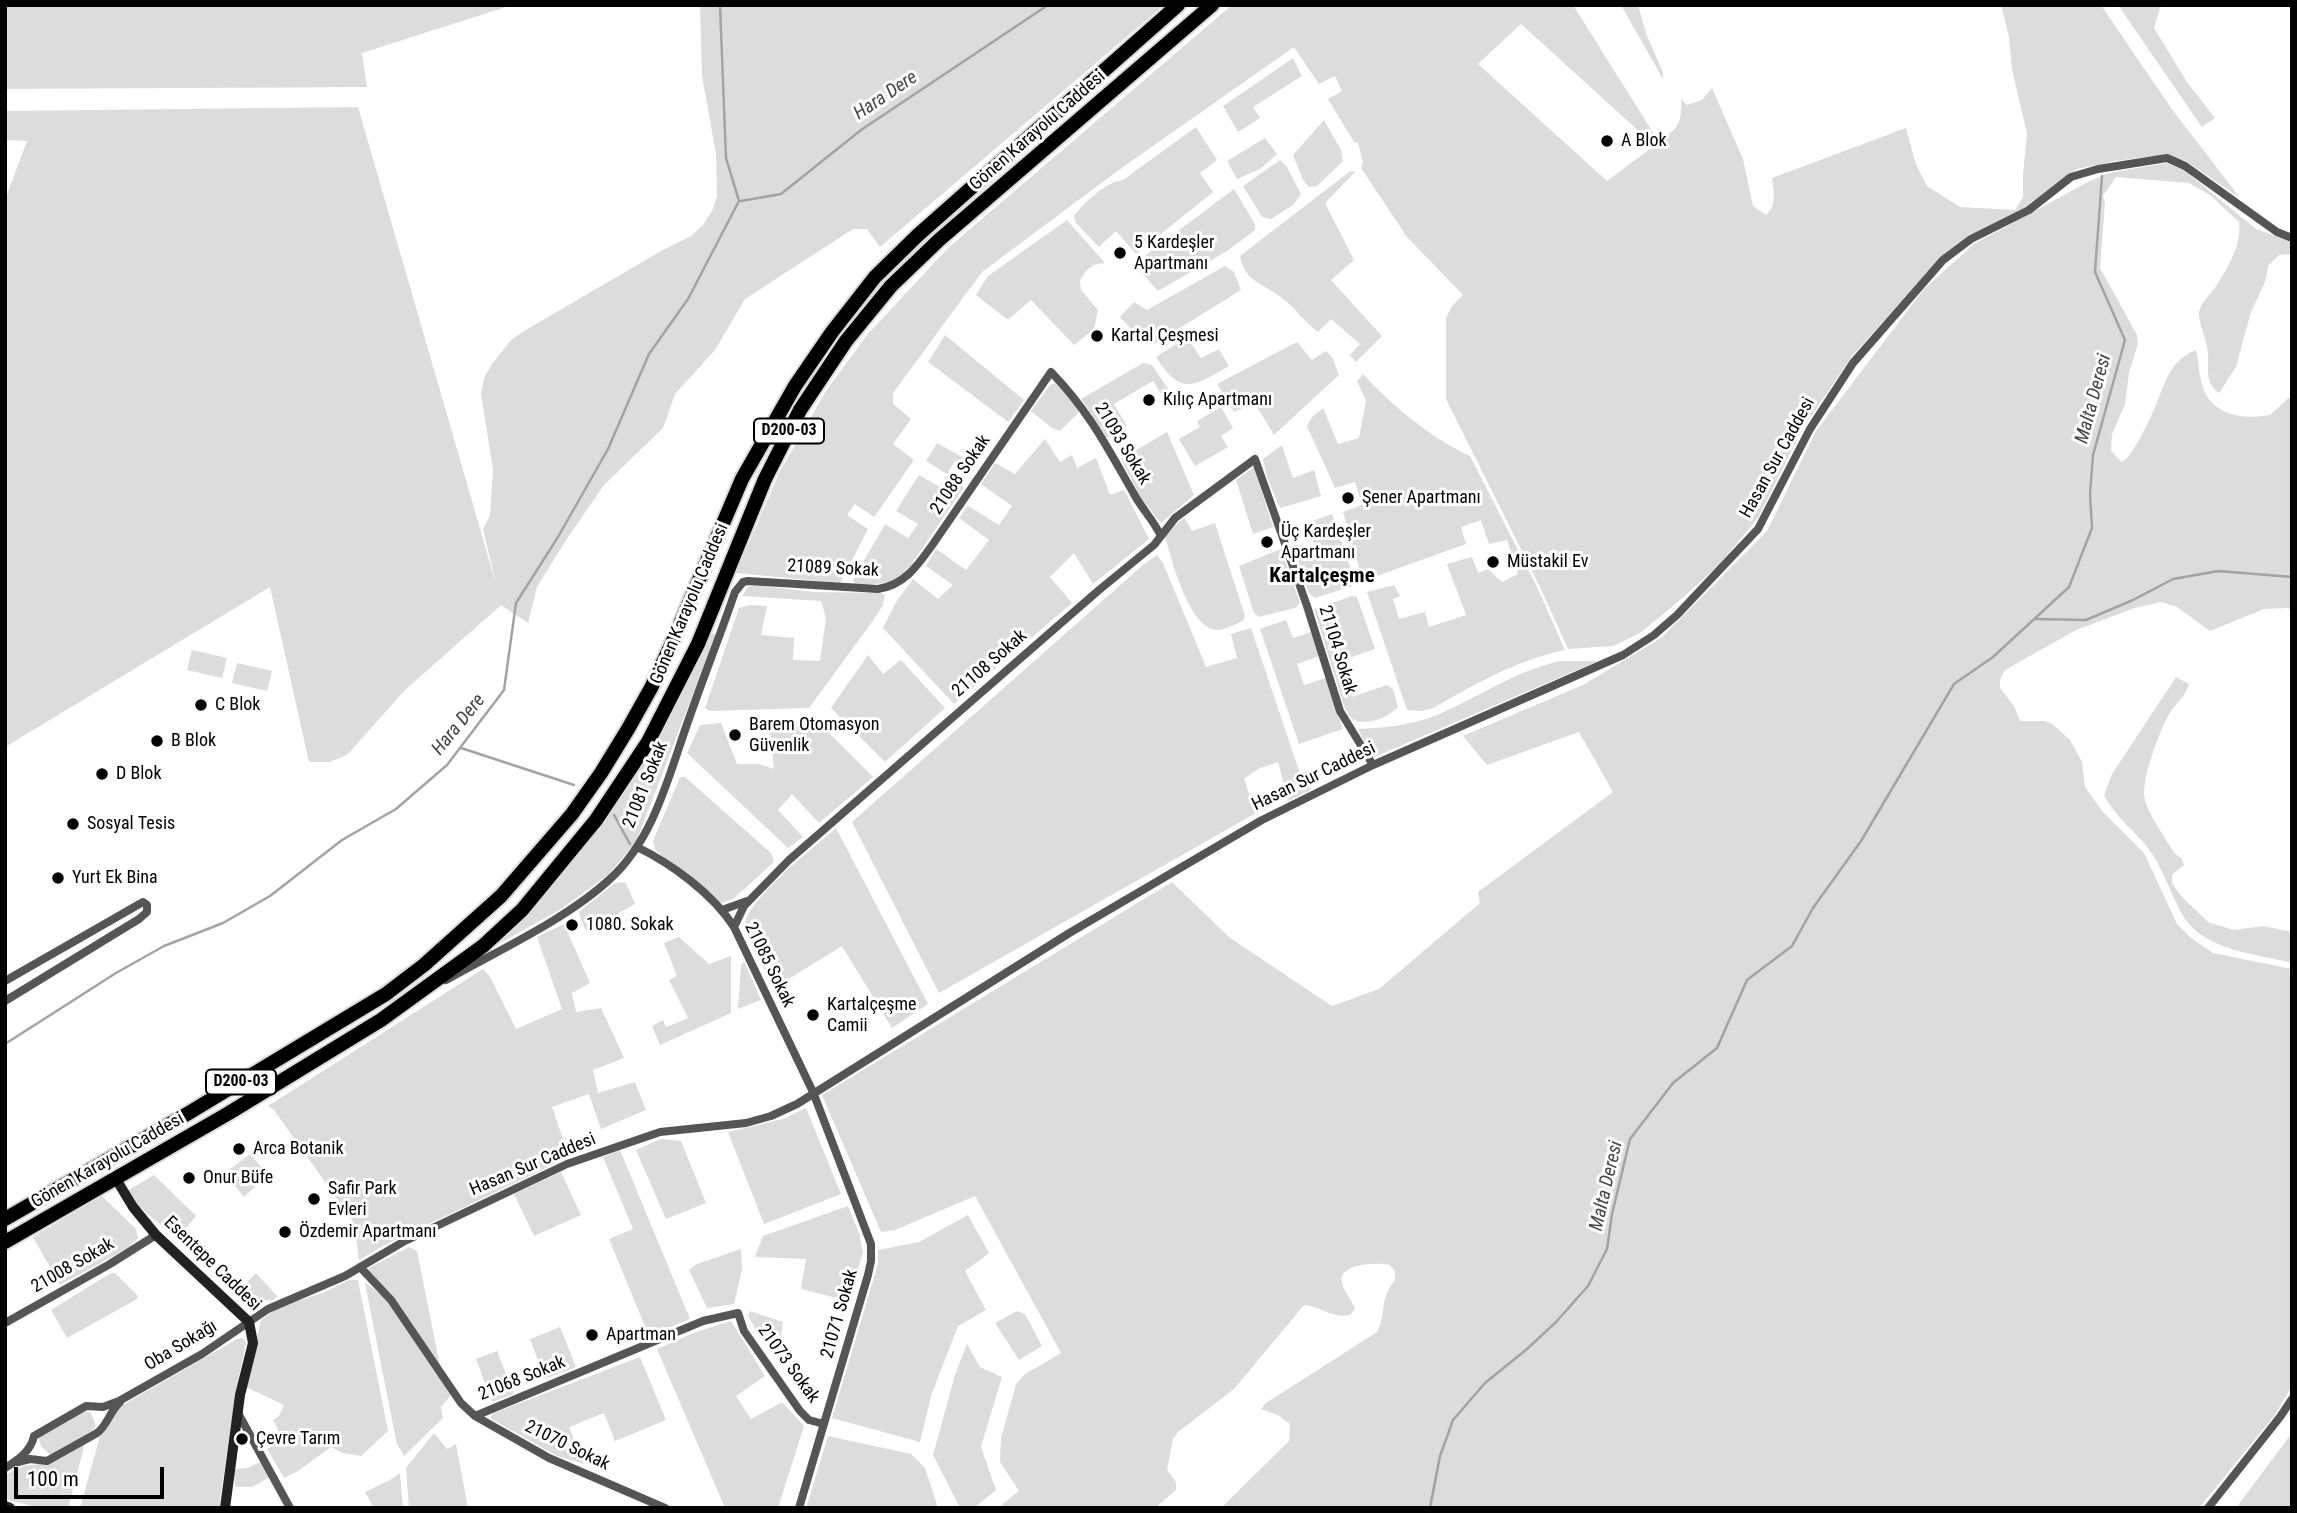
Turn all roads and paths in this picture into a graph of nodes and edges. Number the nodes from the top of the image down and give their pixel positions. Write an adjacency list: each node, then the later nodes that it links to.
1 (1178, 5): 19 (highway, Gönen Karayolu Caddesi / D200-03)
2 (1212, 5): 16 (highway, Gönen Karayolu Caddesi / D200-03)
3 (2292, 237): 9 (street, Hasan Sur Caddesi)
4 (1051, 372): 6 (street, 21093 Sokak); 8 (street, 21088 Sokak)
5 (1255, 459): 6 (street, 21108 Sokak); 9 (street, 21104 Sokak)
6 (1161, 536): 11 (street, 21108 Sokak)
7 (775, 582): 8 (street, 21089 Sokak); 10 (street, 21081 Sokak)
8 (890, 587)
9 (1373, 765): 17 (street, Hasan Sur Caddesi)
10 (638, 847): 12 (street, 21085 Sokak); 16 (street, 21081 Sokak)
11 (750, 900): 12 (street, 21108 Sokak); 13 (street, 21108 Sokak)
12 (722, 910): 13 (street, 21085 Sokak)
13 (734, 927): 17 (street, 21085 Sokak)
14 (5, 981): 15 (street)
15 (5, 1001)
16 (407, 1003): 18 (highway, Gönen Karayolu Caddesi / D200-03)
17 (813, 1093): 22 (street, Hasan Sur Caddesi); 30 (street, 21071 Sokak)
18 (116, 1179): 20 (main road, Esentepe Caddesi); 21 (highway, Gönen Karayolu Caddesi / D200-03)
19 (5, 1219)
20 (156, 1235): 24 (main road, Esentepe Caddesi); 25 (street, 21008 Sokak)
21 (5, 1242)
22 (360, 1267): 24 (street, Hasan Sur Caddesi); 29 (street, 21070 Sokak)
23 (737, 1313): 29 (street, 21068 Sokak); 30 (street, 21073 Sokak)
24 (249, 1322): 26 (street, Oba Sokağı); 28 (main road, Esentepe Caddesi)
25 (5, 1324)
26 (128, 1396): 26 (street, Oba Sokağı)
27 (2292, 1399): 35 (street)
28 (238, 1412): 31 (main road, Esentepe Caddesi); 32 (street)
29 (475, 1416): 33 (street, 21070 Sokak)
30 (824, 1424): 34 (street, 21071 Sokak)
31 (225, 1508)
32 (290, 1508)
33 (665, 1508)
34 (799, 1508)
35 (2208, 1508)

